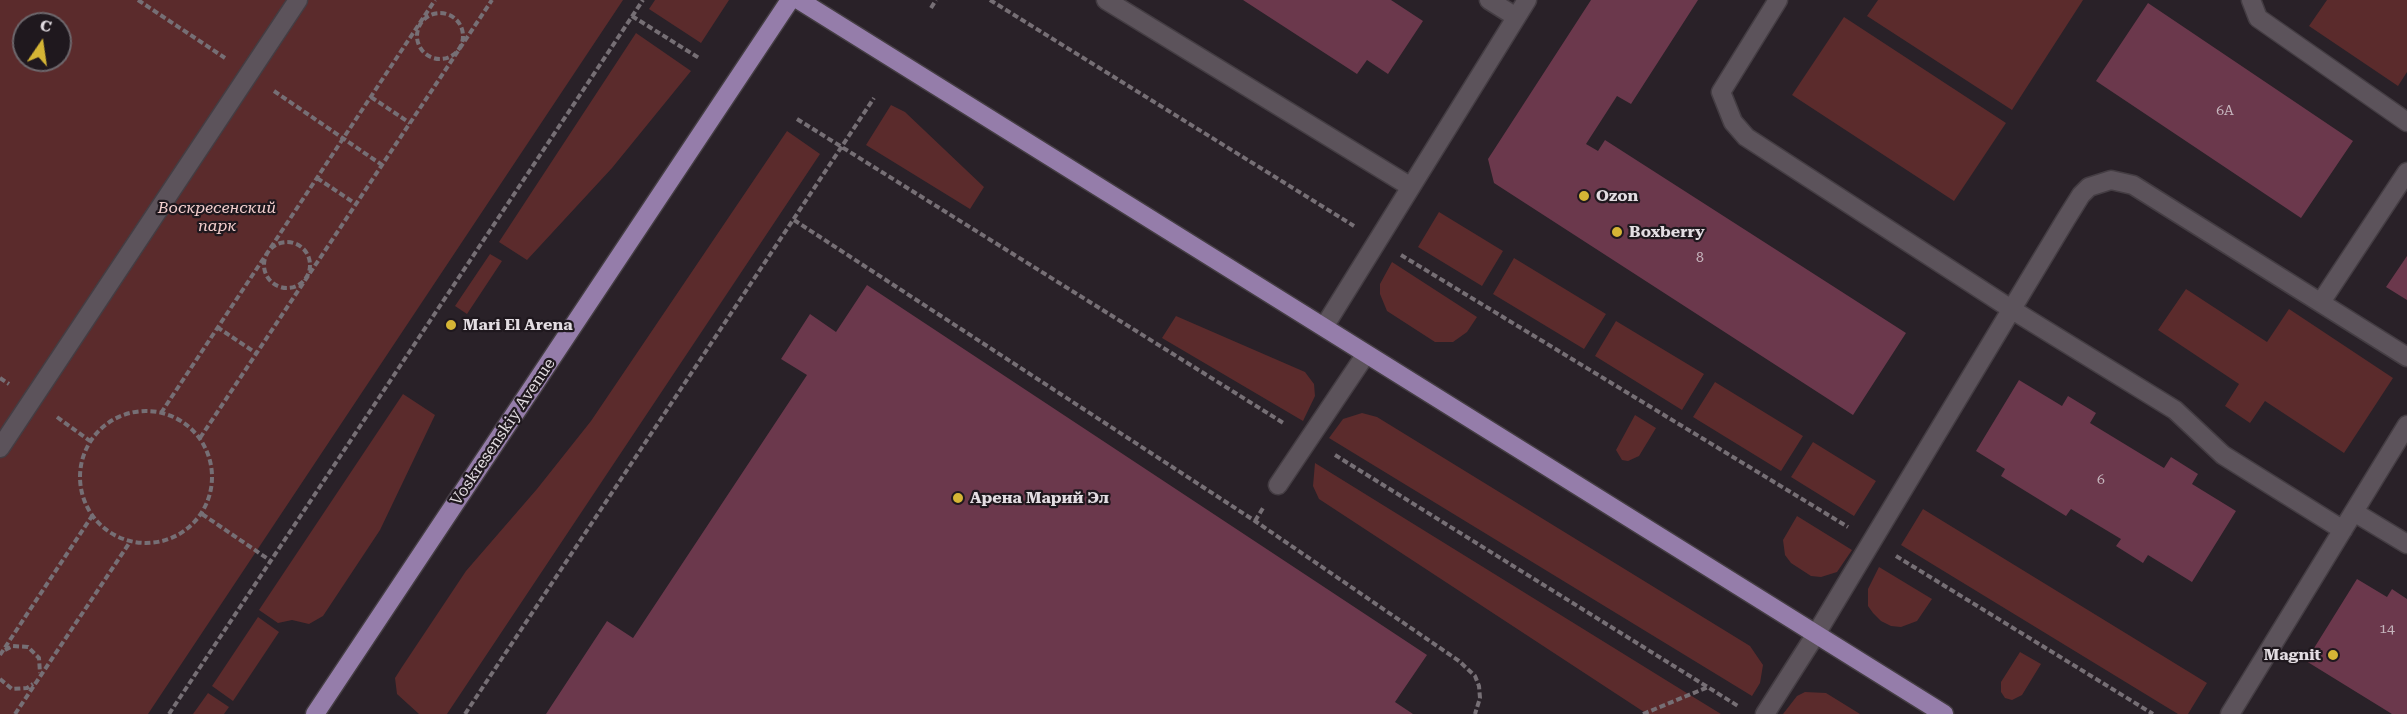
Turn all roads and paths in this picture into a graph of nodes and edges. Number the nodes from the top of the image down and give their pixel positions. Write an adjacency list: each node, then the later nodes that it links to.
1 (298, 0): 44 (lane)
2 (435, 0): 17 (path)
3 (492, 0): 18 (path)
4 (643, 0): 15 (path)
5 (790, 0): 61 (main road, Voskresenskiy Avenue)
6 (799, 0): 37 (main road)
7 (936, 0): 14 (path)
8 (990, 0): 31 (path)
9 (1106, 0): 28 (lane)
10 (1489, 0): 16 (lane)
11 (1527, 0): 16 (lane)
12 (1778, 0): 35 (lane)
13 (2251, 0): 23 (lane)
14 (931, 8)
15 (632, 16): 19 (path); 53 (path)
16 (1516, 17): 28 (lane)
17 (422, 21): 18 (path); 18 (path); 20 (path)
18 (460, 48): 24 (path)
19 (699, 58)
20 (371, 97): 24 (path); 27 (path)
21 (874, 98): 25 (path)
22 (797, 119): 25 (path)
23 (2407, 122)
24 (410, 123): 29 (path)
25 (842, 147): 30 (path)
26 (2407, 172): 34 (lane)
27 (317, 178): 29 (path); 32 (path)
28 (1411, 187): 31 (lane)
29 (356, 204): 33 (path)
30 (794, 220): 62 (path); 63 (path)
31 (1377, 241): 37 (lane); 50 (path)
32 (268, 251): 33 (path); 33 (path); 36 (path)
33 (306, 277): 38 (path)
34 (2321, 302): 35 (lane); 40 (lane)
35 (2011, 309): 49 (lane); 50 (lane)
36 (218, 327): 38 (path); 41 (path)
37 (1324, 327): 39 (main road)
38 (256, 353): 43 (path)
39 (1366, 354): 45 (lane); 54 (main road)
40 (2407, 357)
41 (161, 412): 43 (path); 48 (path)
42 (2407, 425): 46 (lane)
43 (200, 438): 47 (path)
44 (0, 448)
45 (1278, 485)
46 (2354, 512): 49 (lane); 52 (lane)
47 (202, 514): 51 (path); 53 (path)
48 (92, 516): 51 (path); 55 (path)
49 (2343, 530): 68 (lane)
50 (1871, 541): 54 (lane); 67 (path)
51 (130, 542): 57 (path)
52 (2407, 544)
53 (271, 561): 60 (path)
54 (1816, 634): 65 (lane); 66 (main road)
55 (0, 655): 57 (path)
56 (0, 679): 57 (path)
57 (38, 680): 59 (path)
58 (1708, 687): 64 (path)
59 (15, 714)
60 (170, 714)
61 (315, 714)
62 (465, 714)
63 (1475, 714)
64 (1643, 714)
65 (1765, 714)
66 (1944, 714)
67 (2153, 714)
68 (2230, 714)

